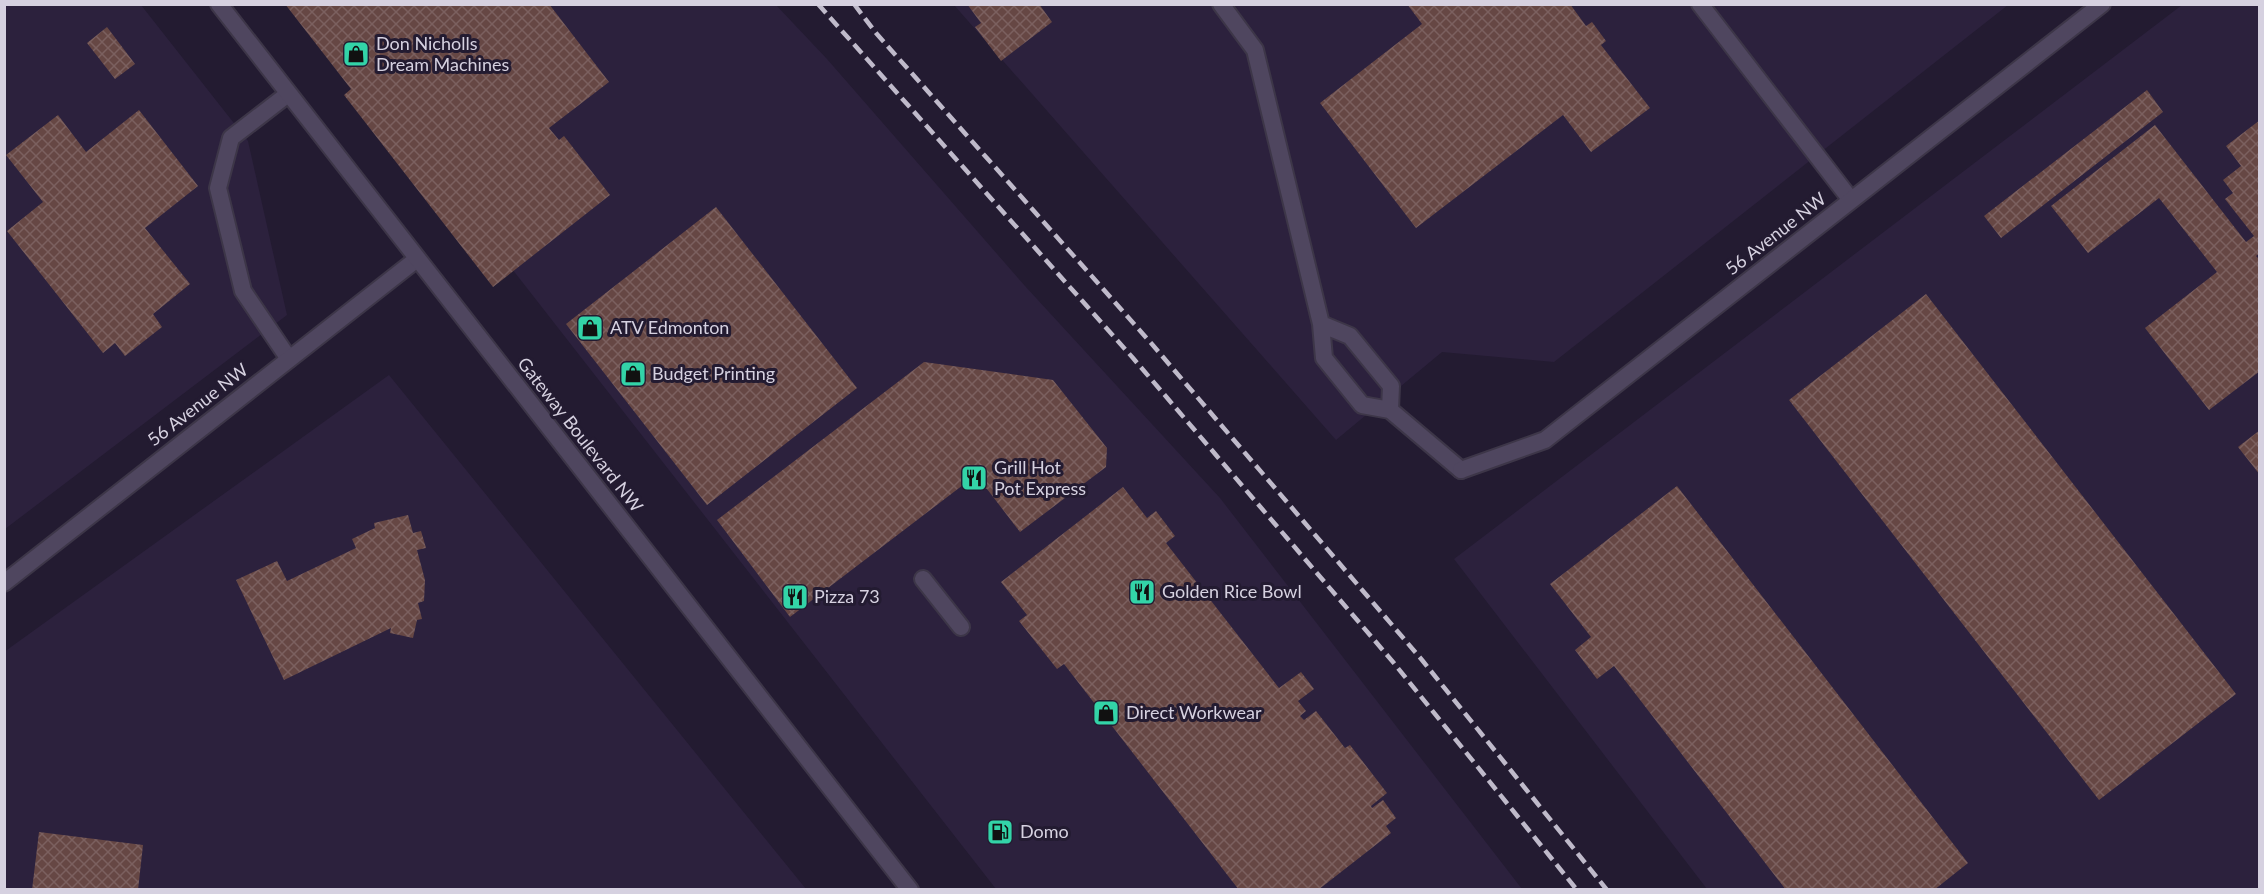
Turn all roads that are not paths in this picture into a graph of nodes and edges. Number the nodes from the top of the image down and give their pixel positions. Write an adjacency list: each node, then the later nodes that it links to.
1 (219, 4): 5 (street, Gateway Boulevard NW)
2 (1221, 4): 8 (street)
3 (1700, 4): 6 (street)
4 (2102, 4): 6 (street, 56 Avenue NW)
5 (288, 94): 7 (street, Gateway Boulevard NW); 9 (street)
6 (1851, 200): 10 (street, 56 Avenue NW)
7 (417, 259): 9 (street, 56 Avenue NW); 14 (street, Gateway Boulevard NW)
8 (1321, 324): 10 (street); 10 (street)
9 (289, 359): 12 (street, 56 Avenue NW)
10 (1390, 411)
11 (923, 579): 13 (street)
12 (4, 583)
13 (961, 627)
14 (910, 890)

